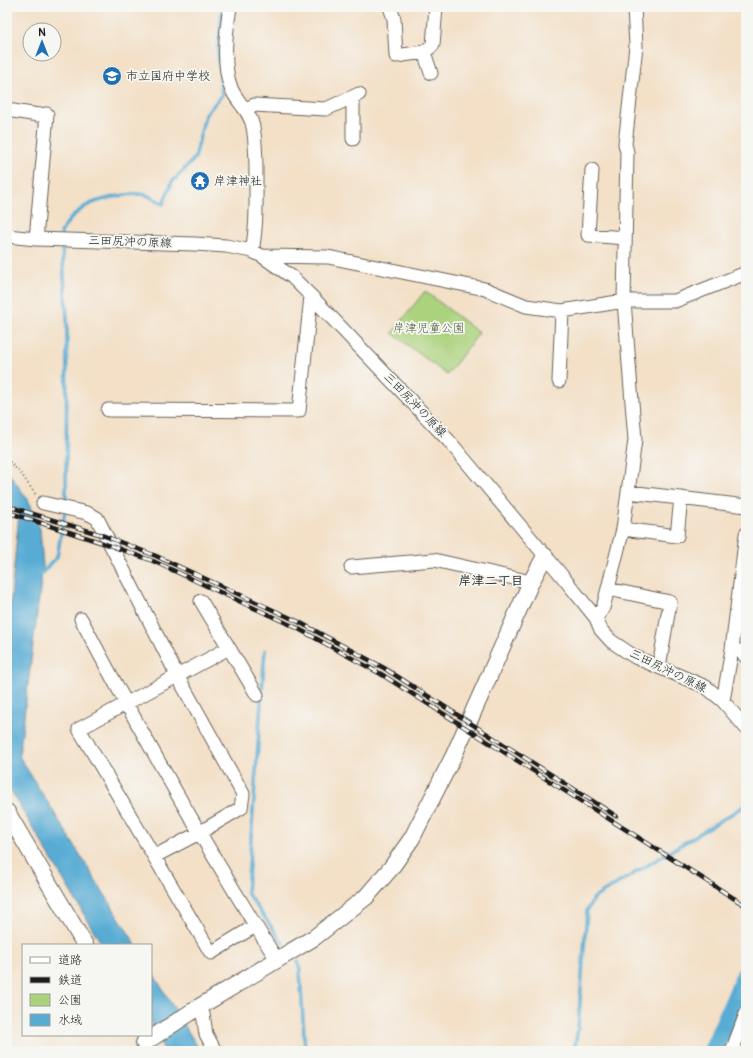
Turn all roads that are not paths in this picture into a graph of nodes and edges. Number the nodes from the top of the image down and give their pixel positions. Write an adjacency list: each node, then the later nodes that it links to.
1 (230, 7): 7 (street)
2 (390, 7): 5 (street)
3 (436, 7): 5 (street)
4 (634, 7): 12 (street)
5 (424, 52): 6 (street)
6 (431, 73)
7 (246, 109): 9 (street); 14 (street)
8 (7, 110): 13 (street)
9 (353, 139)
10 (592, 170): 12 (street)
11 (7, 236): 13 (street, 三田尻沖の原線)
12 (625, 238): 17 (street)
13 (36, 239): 14 (street, 三田尻沖の原線)
14 (257, 254): 16 (street, 三田尻沖の原線); 18 (street)
15 (746, 273): 17 (street)
16 (311, 296): 20 (street); 27 (street, 三田尻沖の原線)
17 (624, 301): 18 (street); 21 (street)
18 (562, 311): 19 (street)
19 (559, 381)
20 (108, 410)
21 (629, 492): 22 (street); 25 (street)
22 (681, 498): 24 (street); 25 (street)
23 (43, 503): 38 (street)
24 (746, 506)
25 (623, 529): 30 (street)
26 (746, 534): 35 (street)
27 (545, 556): 29 (street); 32 (street, 三田尻沖の原線)
28 (351, 567): 29 (street)
29 (531, 582): 48 (street)
30 (608, 589): 32 (street); 37 (street)
31 (201, 601): 34 (street)
32 (596, 618): 37 (street, 三田尻沖の原線)
33 (81, 619): 41 (street)
34 (229, 648): 38 (street); 39 (street)
35 (732, 649): 36 (street); 40 (street)
36 (746, 657)
37 (658, 667): 40 (street, 三田尻沖の原線)
38 (178, 677): 41 (street); 44 (street)
39 (257, 695)
40 (723, 701): 42 (street, 三田尻沖の原線)
41 (126, 705): 44 (street); 45 (street)
42 (746, 728)
43 (7, 812): 47 (street)
44 (199, 833): 45 (street); 46 (street)
45 (155, 856): 46 (street)
46 (255, 926): 48 (street)
47 (84, 944)
48 (277, 960): 49 (street)
49 (196, 1009): 51 (street); 52 (street)
50 (746, 1014): 53 (street)
51 (146, 1042)
52 (215, 1051)
53 (732, 1051)

